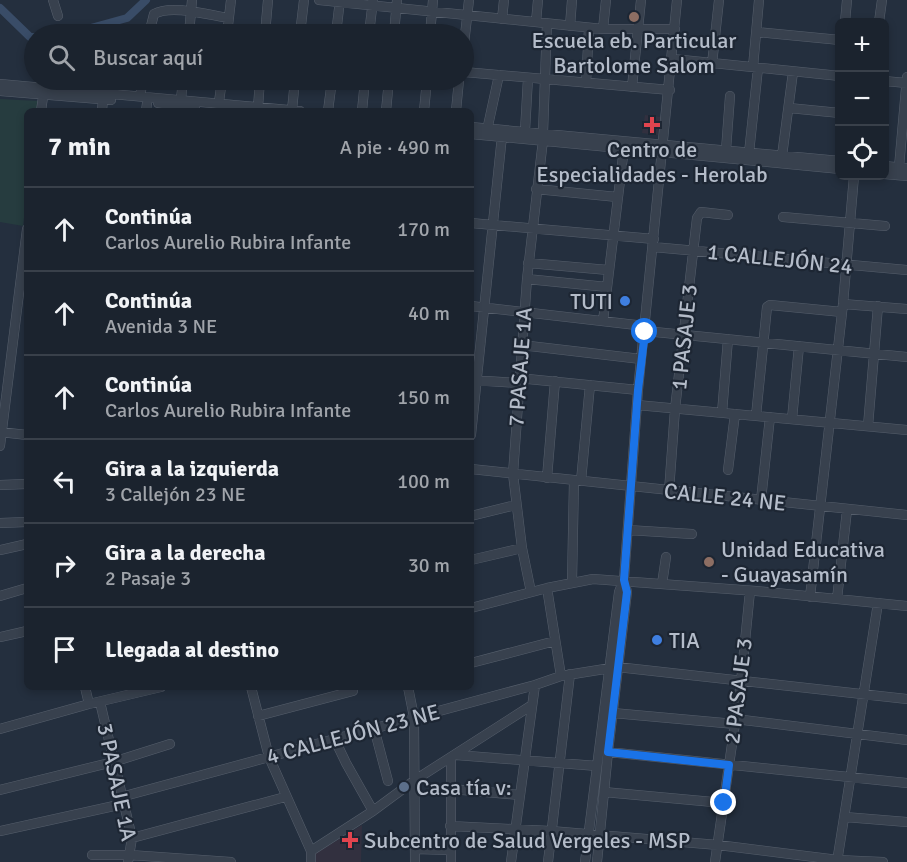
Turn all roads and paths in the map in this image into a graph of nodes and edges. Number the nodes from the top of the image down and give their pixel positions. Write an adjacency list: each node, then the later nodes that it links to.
1 (53, 0): 25 (street)
2 (192, 0): 22 (street)
3 (231, 0): 26 (street)
4 (268, 0): 35 (street)
5 (304, 0): 36 (street)
6 (319, 0): 19 (street)
7 (433, 0): 23 (street)
8 (468, 0): 24 (street)
9 (504, 0): 29 (street)
10 (538, 0): 30 (street)
11 (572, 0): 42 (street)
12 (606, 0): 44 (street)
13 (641, 0): 45 (street)
14 (677, 0): 46 (street)
15 (719, 0): 50 (street)
16 (759, 0): 47 (street)
17 (847, 0): 27 (street)
18 (882, 0): 28 (street)
19 (340, 1): 20 (street); 37 (street)
20 (372, 3): 21 (street); 38 (street)
21 (397, 4): 23 (street); 39 (street)
22 (191, 12): 26 (street); 32 (street); 33 (street)
23 (432, 12): 24 (street); 40 (street)
24 (467, 15): 29 (street); 41 (street)
25 (58, 16)
26 (229, 18): 34 (street)
27 (845, 18)
28 (880, 18)
29 (502, 19): 30 (street)
30 (536, 22): 31 (street)
31 (547, 23): 42 (street); 58 (street, 7 PASAJE 1A)
32 (152, 24)
33 (190, 24)
34 (228, 24)
35 (266, 24)
36 (301, 24)
37 (337, 24)
38 (370, 24)
39 (395, 24)
40 (431, 24)
41 (466, 24)
42 (570, 26): 43 (street)
43 (589, 28): 44 (street); 60 (street)
44 (603, 29): 45 (street)
45 (638, 29): 46 (street); 63 (street)
46 (675, 29): 49 (street)
47 (757, 32): 48 (street); 51 (street)
48 (835, 40)
49 (673, 60): 50 (street); 76 (street)
50 (712, 63): 51 (street)
51 (755, 68): 52 (street); 109 (street)
52 (793, 72): 55 (street); 98 (street)
53 (474, 73): 54 (street)
54 (499, 75): 57 (street); 102 (street)
55 (835, 76)
56 (907, 77): 61 (street)
57 (528, 78): 58 (street); 101 (street)
58 (546, 79): 60 (street); 105 (street, 7 PASAJE 1A)
59 (889, 81): 61 (street)
60 (586, 83): 63 (street)
61 (907, 83): 112 (street)
62 (0, 84): 64 (street)
63 (632, 87): 76 (street)
64 (24, 88)
65 (37, 90): 78 (street)
66 (101, 90): 79 (street)
67 (182, 90): 81 (street)
68 (221, 90): 83 (street)
69 (260, 90): 84 (street)
70 (294, 90): 92 (street)
71 (331, 90): 93 (street)
72 (364, 90): 94 (street)
73 (388, 90): 95 (street)
74 (426, 90): 96 (street)
75 (458, 90): 97 (street)
76 (670, 90): 107 (street)
77 (0, 91): 78 (street)
78 (43, 91): 79 (street); 85 (street)
79 (101, 96): 82 (street); 86 (street)
80 (730, 96): 108 (street)
81 (181, 99): 82 (street); 83 (street)
82 (144, 103): 87 (street)
83 (219, 106): 88 (street); 89 (street)
84 (258, 107): 90 (street); 91 (street)
85 (41, 108)
86 (102, 108)
87 (182, 108)
88 (199, 108)
89 (234, 108)
90 (250, 108)
91 (269, 108)
92 (292, 108)
93 (328, 108)
94 (362, 108)
95 (386, 108)
96 (424, 108)
97 (456, 108)
98 (789, 108): 99 (street); 110 (street)
99 (835, 113)
100 (474, 128): 102 (street)
101 (525, 131): 102 (street); 105 (street)
102 (487, 132): 103 (street); 104 (street)
103 (474, 134)
104 (502, 136): 105 (street); 123 (street)
105 (543, 137): 106 (street); 107 (street); 117 (street, 7 PASAJE 1A)
106 (624, 148): 107 (street); 118 (street)
107 (664, 148): 108 (street); 113 (street); 127 (street)
108 (726, 150): 109 (street)
109 (749, 153): 110 (street)
110 (782, 156): 111 (street)
111 (835, 161)
112 (903, 167)
113 (835, 168)
114 (889, 174): 115 (street)
115 (907, 176)
116 (854, 180): 122 (street)
117 (536, 189): 118 (street); 125 (street, 7 PASAJE 1A)
118 (617, 196): 126 (street)
119 (728, 215): 128 (street, 1 PASAJE 3)
120 (783, 217): 122 (street)
121 (474, 223): 123 (street, 1 CALLEJÓN 24)
122 (850, 223): 124 (street); 131 (street)
123 (493, 224): 125 (street, 1 CALLEJÓN 24); 138 (street)
124 (885, 226)
125 (531, 228): 126 (street, 1 CALLEJÓN 24); 130 (street, 7 PASAJE 1A)
126 (612, 235): 127 (street, 1 CALLEJÓN 24); 132 (street)
127 (653, 243): 128 (street, 1 CALLEJÓN 24); 145 (street)
128 (693, 250): 131 (street, 1 CALLEJÓN 24); 146 (street, 1 PASAJE 3)
129 (24, 254): 143 (street)
130 (528, 264): 132 (street); 134 (street, 7 PASAJE 1A)
131 (846, 265): 133 (street, 1 CALLEJÓN 24); 139 (street)
132 (608, 270): 135 (street)
133 (907, 270)
134 (527, 279): 135 (street); 141 (street, 7 PASAJE 1A)
135 (607, 287): 142 (street)
136 (474, 306): 138 (street)
137 (878, 306): 139 (street); 140 (street); 152 (street)
138 (483, 308): 141 (street); 155 (street)
139 (842, 308): 148 (street); 151 (street)
140 (907, 309)
141 (524, 311): 142 (street); 149 (street, 7 PASAJE 1A)
142 (603, 321): 145 (street)
143 (15, 327): 144 (street); 170 (street)
144 (24, 328)
145 (645, 329): 146 (street); 154 (street)
146 (684, 335): 147 (street); 161 (street, 1 PASAJE 3)
147 (728, 339): 148 (street); 162 (street)
148 (763, 343): 150 (street); 164 (street)
149 (521, 345): 154 (street); 156 (street, 7 PASAJE 1A)
150 (799, 346): 151 (street); 166 (street)
151 (838, 350): 152 (street); 167 (street)
152 (874, 353): 153 (street); 168 (street)
153 (907, 357)
154 (641, 359): 159 (street)
155 (474, 380): 156 (street)
156 (518, 380): 157 (street); 175 (street, 7 PASAJE 1A)
157 (555, 381): 158 (street); 176 (street)
158 (590, 385): 159 (street); 177 (street)
159 (638, 390): 160 (street)
160 (637, 405): 161 (street); 180 (street)
161 (675, 409): 162 (street); 181 (street, 1 PASAJE 3)
162 (722, 413): 163 (street)
163 (735, 414): 164 (street); 174 (street)
164 (756, 416): 165 (street)
165 (770, 417): 166 (street); 182 (street)
166 (792, 419): 167 (street)
167 (830, 423): 168 (street); 184 (street)
168 (868, 426): 169 (street)
169 (907, 430)
170 (1, 432): 171 (street); 172 (street)
171 (24, 435)
172 (0, 446)
173 (474, 469): 175 (street, CALLE 24 NE)
174 (728, 470)
175 (513, 474): 176 (street, CALLE 24 NE); 183 (street, 7 PASAJE 1A)
176 (547, 477): 177 (street, CALLE 24 NE)
177 (577, 481): 180 (street, CALLE 24 NE); 198 (street)
178 (24, 484): 179 (street)
179 (0, 485)
180 (631, 487): 181 (street, CALLE 24 NE); 190 (street)
181 (669, 491): 182 (street, CALLE 24 NE)
182 (761, 500): 184 (street, CALLE 24 NE)
183 (516, 505): 187 (street); 193 (street, 7 PASAJE 1A)
184 (821, 507): 185 (street, CALLE 24 NE); 205 (street)
185 (847, 510): 186 (street, CALLE 24 NE); 206 (street)
186 (907, 514)
187 (474, 515)
188 (24, 522): 189 (street)
189 (0, 523)
190 (628, 530): 191 (street); 197 (street)
191 (692, 534)
192 (24, 545): 194 (street)
193 (522, 548): 196 (street); 203 (street, 7 PASAJE 1A)
194 (0, 550)
195 (666, 557): 199 (street)
196 (474, 559)
197 (624, 580): 198 (street); 199 (street); 214 (street)
198 (572, 582): 200 (street)
199 (662, 584): 202 (street)
200 (547, 588): 203 (street); 212 (street)
201 (24, 589): 204 (street)
202 (750, 591): 205 (street); 216 (street, 2 PASAJE 3)
203 (531, 592): 209 (street)
204 (0, 596)
205 (810, 597): 206 (street)
206 (837, 599): 207 (street)
207 (878, 603): 208 (street); 223 (street)
208 (907, 606)
209 (474, 607)
210 (24, 632): 211 (street)
211 (0, 637)
212 (555, 641): 213 (street); 215 (street)
213 (474, 662)
214 (614, 667): 215 (street, 4 CALLEJÓN 23 NE); 216 (street, 4 CALLEJÓN 23 NE); 228 (street); 245 (street)
215 (565, 675): 217 (street, 4 CALLEJÓN 23 NE); 243 (street)
216 (741, 682): 223 (street, 4 CALLEJÓN 23 NE); 231 (street, 2 PASAJE 3)
217 (535, 685): 227 (street); 230 (street, 4 CALLEJÓN 23 NE)
218 (86, 690): 226 (street)
219 (149, 690): 225 (street)
220 (252, 690): 229 (street)
221 (409, 690): 230 (street)
222 (353, 691): 229 (street)
223 (864, 695): 224 (street, 4 CALLEJÓN 23 NE); 234 (street)
224 (907, 699)
225 (100, 702): 226 (street); 242 (street, 3 PASAJE 1A)
226 (89, 704): 233 (street)
227 (532, 705): 240 (street); 241 (street)
228 (613, 713): 231 (street); 238 (street)
229 (258, 716): 239 (street)
230 (414, 717): 232 (street, 4 CALLEJÓN 23 NE); 247 (street)
231 (735, 721): 234 (street); 244 (street, 2 PASAJE 3)
232 (374, 728): 235 (street, 4 CALLEJÓN 23 NE); 248 (street)
233 (0, 729)
234 (859, 735): 236 (street); 246 (street)
235 (334, 738): 239 (street, 4 CALLEJÓN 23 NE); 257 (street)
236 (907, 740)
237 (170, 744): 242 (street)
238 (608, 752): 244 (street); 252 (street)
239 (269, 757): 254 (street); 255 (street, 4 CALLEJÓN 23 NE)
240 (454, 757): 241 (street); 247 (street); 250 (street)
241 (525, 761): 243 (street); 253 (street)
242 (113, 762): 251 (street); 255 (street, 3 PASAJE 1A)
243 (559, 763): 245 (street); 263 (street)
244 (729, 765): 246 (street); 256 (street, 2 PASAJE 3)
245 (597, 766): 264 (street)
246 (852, 779): 249 (street); 258 (street)
247 (415, 780): 257 (street); 268 (street)
248 (388, 781)
249 (907, 783)
250 (451, 789): 253 (street); 260 (street)
251 (0, 790)
252 (604, 792): 256 (street); 265 (street)
253 (520, 795): 261 (street)
254 (285, 797): 266 (street); 270 (street)
255 (122, 800): 262 (street, 4 CALLEJÓN 23 NE); 266 (street, 3 PASAJE 1A)
256 (724, 803): 267 (street, 2 PASAJE 3)
257 (374, 811): 270 (street)
258 (845, 817): 259 (street); 273 (street)
259 (907, 822)
260 (450, 826): 261 (street); 269 (street)
261 (514, 829): 263 (street); 278 (street)
262 (0, 831)
263 (551, 831): 264 (street); 279 (street)
264 (589, 835): 265 (street); 280 (street)
265 (600, 836): 267 (street); 281 (street)
266 (132, 838): 272 (street, 3 PASAJE 1A)
267 (718, 845): 273 (street); 282 (street, 2 PASAJE 3)
268 (415, 849): 269 (street); 276 (street)
269 (450, 850): 277 (street)
270 (310, 851): 275 (street)
271 (92, 855): 272 (street)
272 (129, 859): 274 (street)
273 (837, 861): 283 (street)
274 (231, 862)
275 (310, 862)
276 (415, 862)
277 (451, 862)
278 (510, 862)
279 (548, 862)
280 (585, 862)
281 (597, 862)
282 (716, 862)
283 (883, 862)

